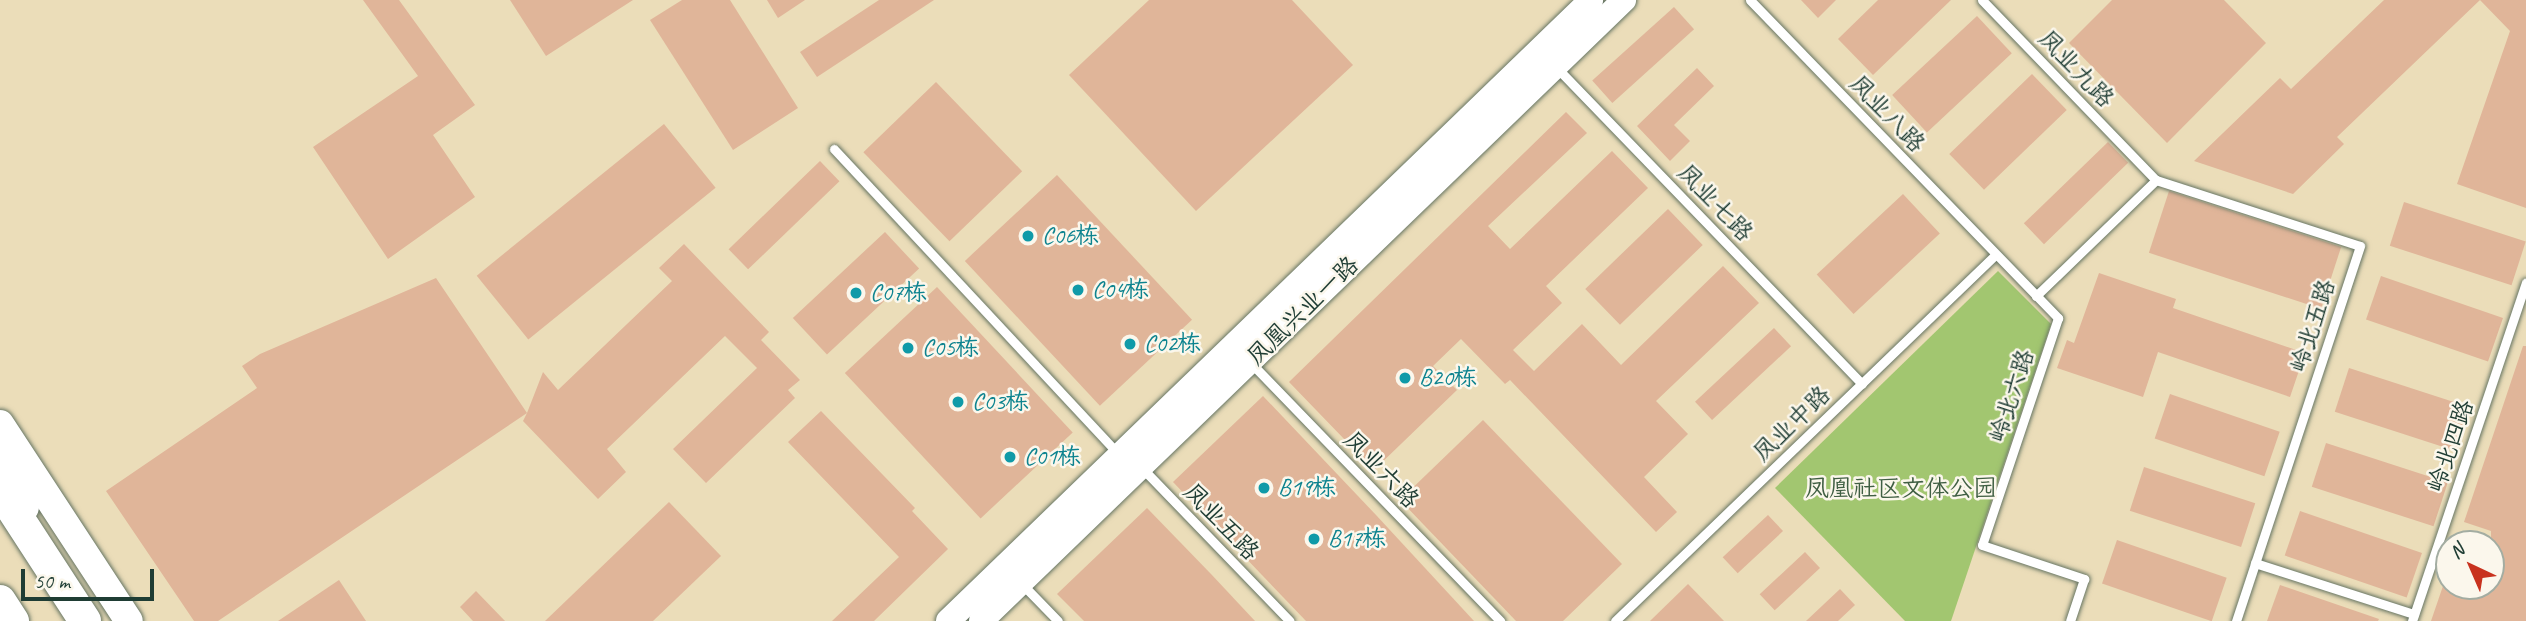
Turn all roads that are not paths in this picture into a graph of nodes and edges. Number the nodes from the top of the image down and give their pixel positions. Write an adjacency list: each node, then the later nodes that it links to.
1 (1591, 0): 5 (street, 凤凰兴业一路)
2 (1624, 0): 5 (street, 凤凰兴业一路)
3 (1750, 0): 8 (lane, 凤业八路)
4 (1982, 0): 7 (lane, 凤业九路)
5 (1548, 58): 11 (street, 凤凰兴业一路); 12 (lane, 凤业七路)
6 (834, 149): 15 (lane, 凤业五路)
7 (2156, 180): 10 (lane); 18 (lane, 岭北五路)
8 (1995, 255): 10 (lane, 岭北六路); 12 (lane, 凤业中路)
9 (2526, 283): 21 (lane, 岭北四路)
10 (2036, 296): 31 (lane, 岭北六路)
11 (1242, 353): 15 (street, 凤凰兴业一路); 29 (lane, 凤业六路)
12 (1862, 384): 30 (lane, 凤业中路)
13 (0, 424): 24 (main road)
14 (0, 457): 17 (highway)
15 (1130, 461): 19 (street, 凤凰兴业一路); 28 (lane, 凤业五路)
16 (0, 490): 17 (highway)
17 (48, 562): 23 (highway)
18 (2255, 563): 21 (lane); 32 (lane, 岭北五路)
19 (1013, 574): 25 (street, 凤凰兴业一路); 26 (street, 凤凰兴业一路); 27 (lane)
20 (0, 601): 22 (highway)
21 (2413, 618)
22 (13, 621)
23 (86, 621)
24 (129, 621)
25 (948, 621)
26 (981, 621)
27 (1058, 621)
28 (1290, 621)
29 (1500, 621)
30 (1615, 621)
31 (2070, 621)
32 (2236, 621)

